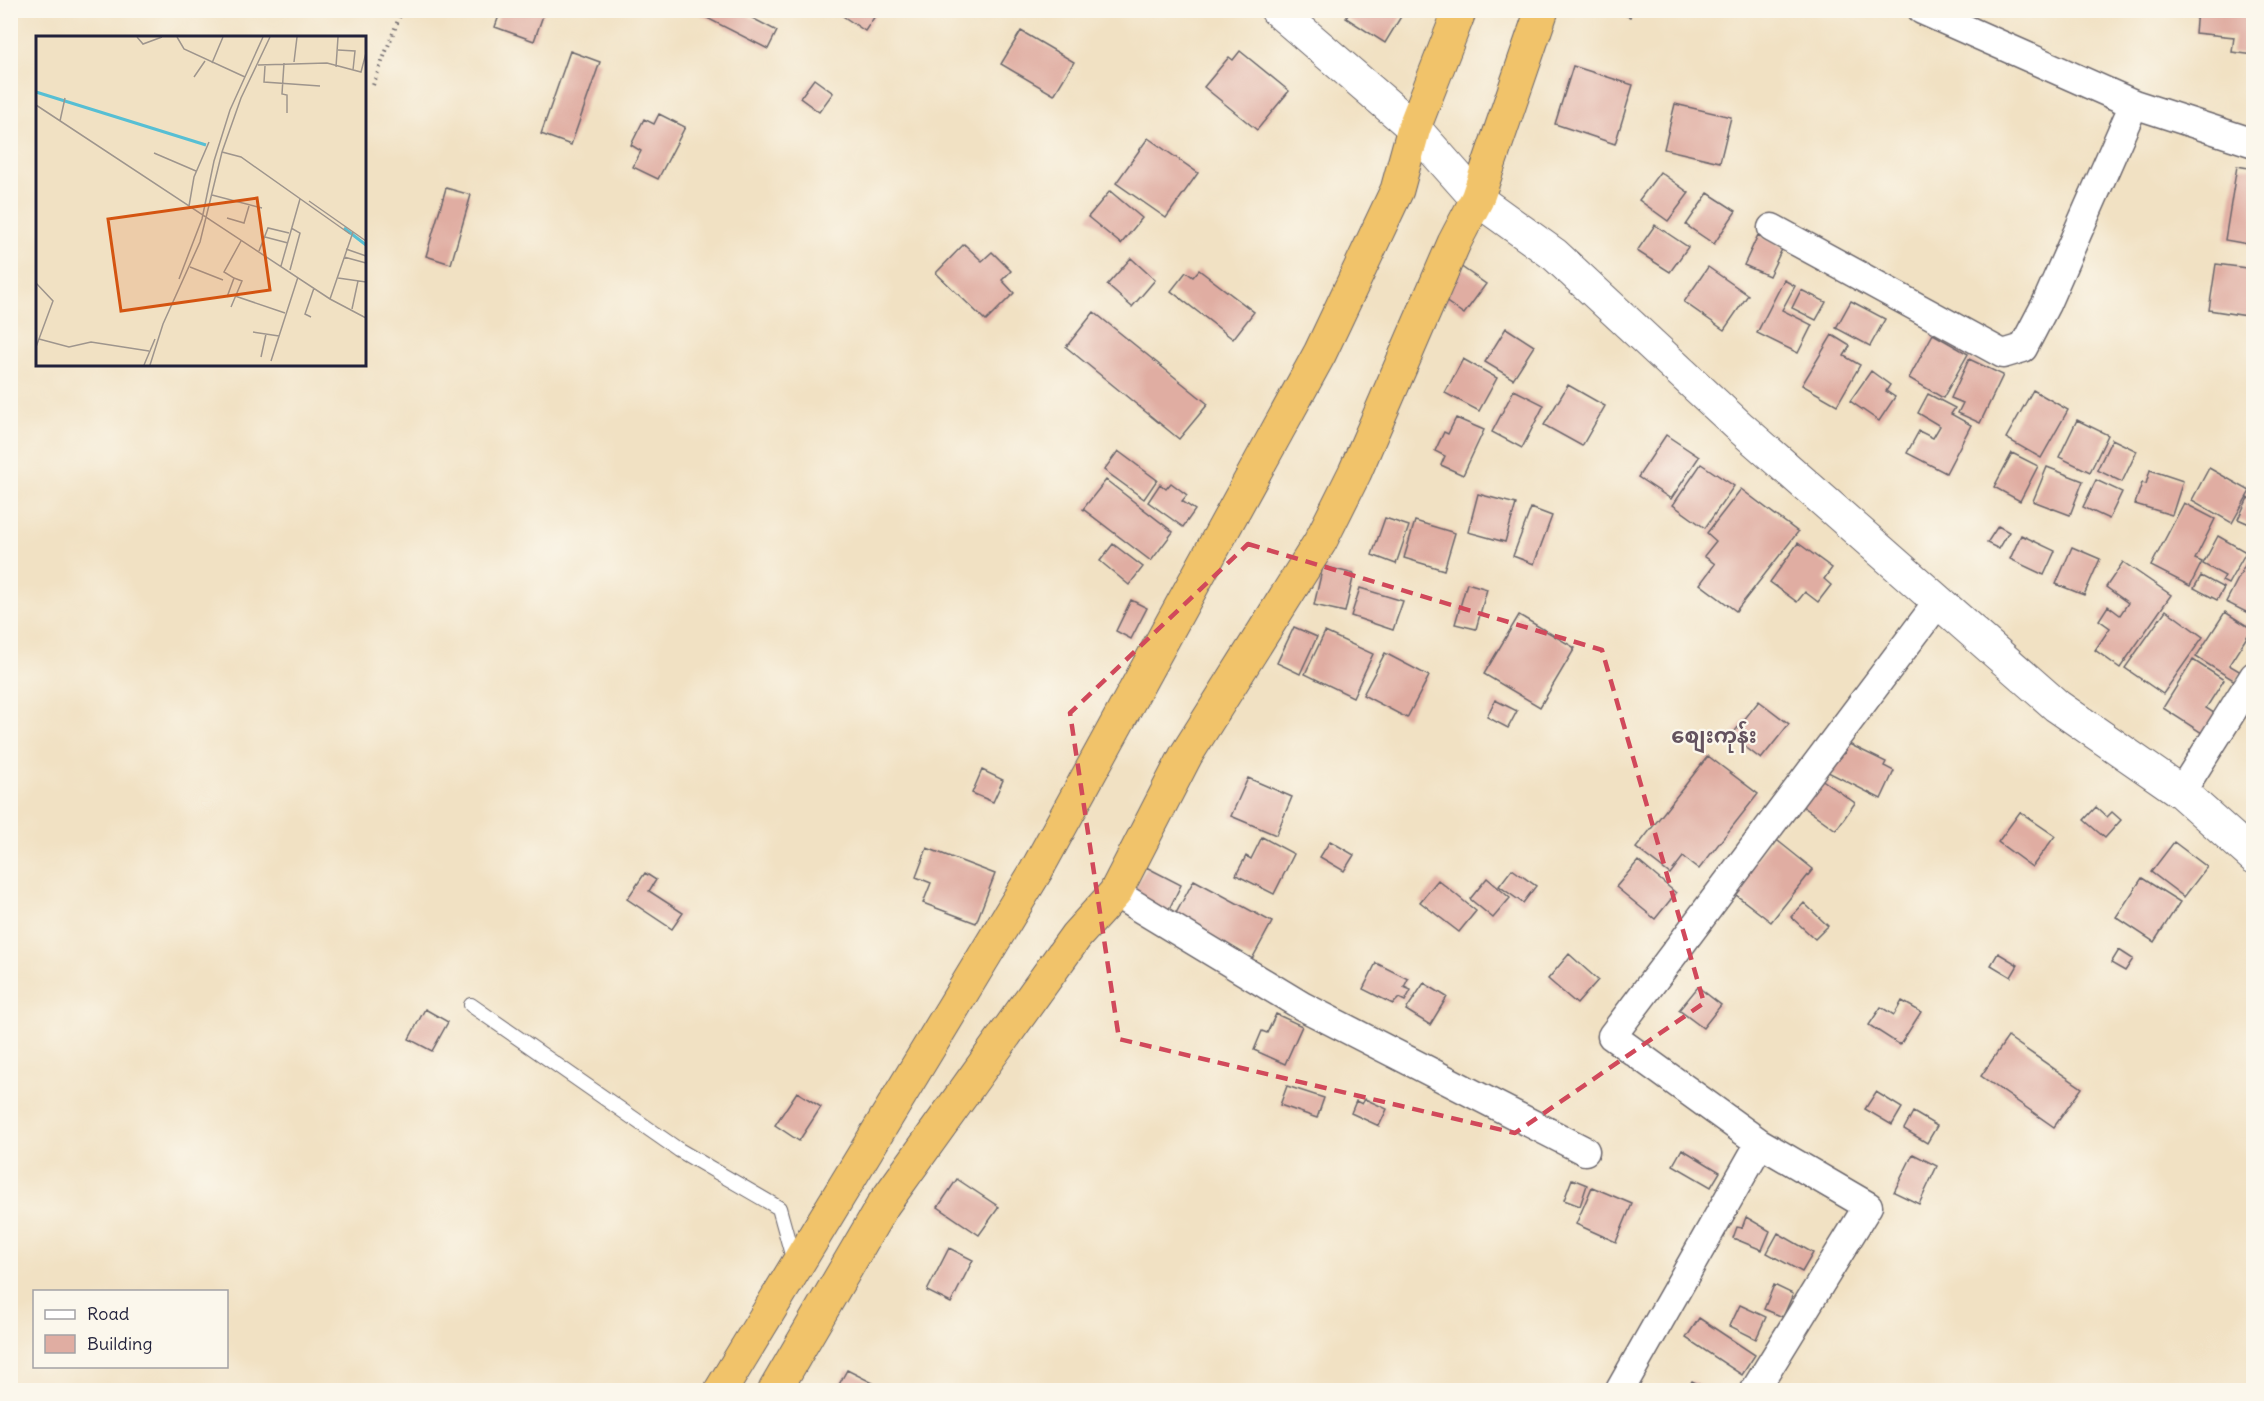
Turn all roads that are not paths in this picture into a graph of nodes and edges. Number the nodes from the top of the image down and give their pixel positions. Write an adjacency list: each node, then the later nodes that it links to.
1 (1277, 10): 6 (street)
2 (1460, 10): 6 (highway)
3 (1542, 10): 8 (highway)
4 (1922, 10): 5 (street)
5 (2133, 104): 7 (street); 9 (street)
6 (1414, 128): 8 (street); 18 (highway)
7 (2253, 143)
8 (1477, 199): 10 (street); 14 (highway)
9 (1772, 228)
10 (1939, 601): 12 (street); 16 (street)
11 (2253, 676): 12 (street)
12 (2181, 792): 13 (street)
13 (2253, 857)
14 (1115, 893): 17 (street); 20 (highway)
15 (471, 1005): 18 (lane)
16 (1760, 1143): 21 (street); 22 (street)
17 (1585, 1151)
18 (796, 1267): 19 (highway)
19 (721, 1390)
20 (775, 1390)
21 (1620, 1390)
22 (1755, 1390)

